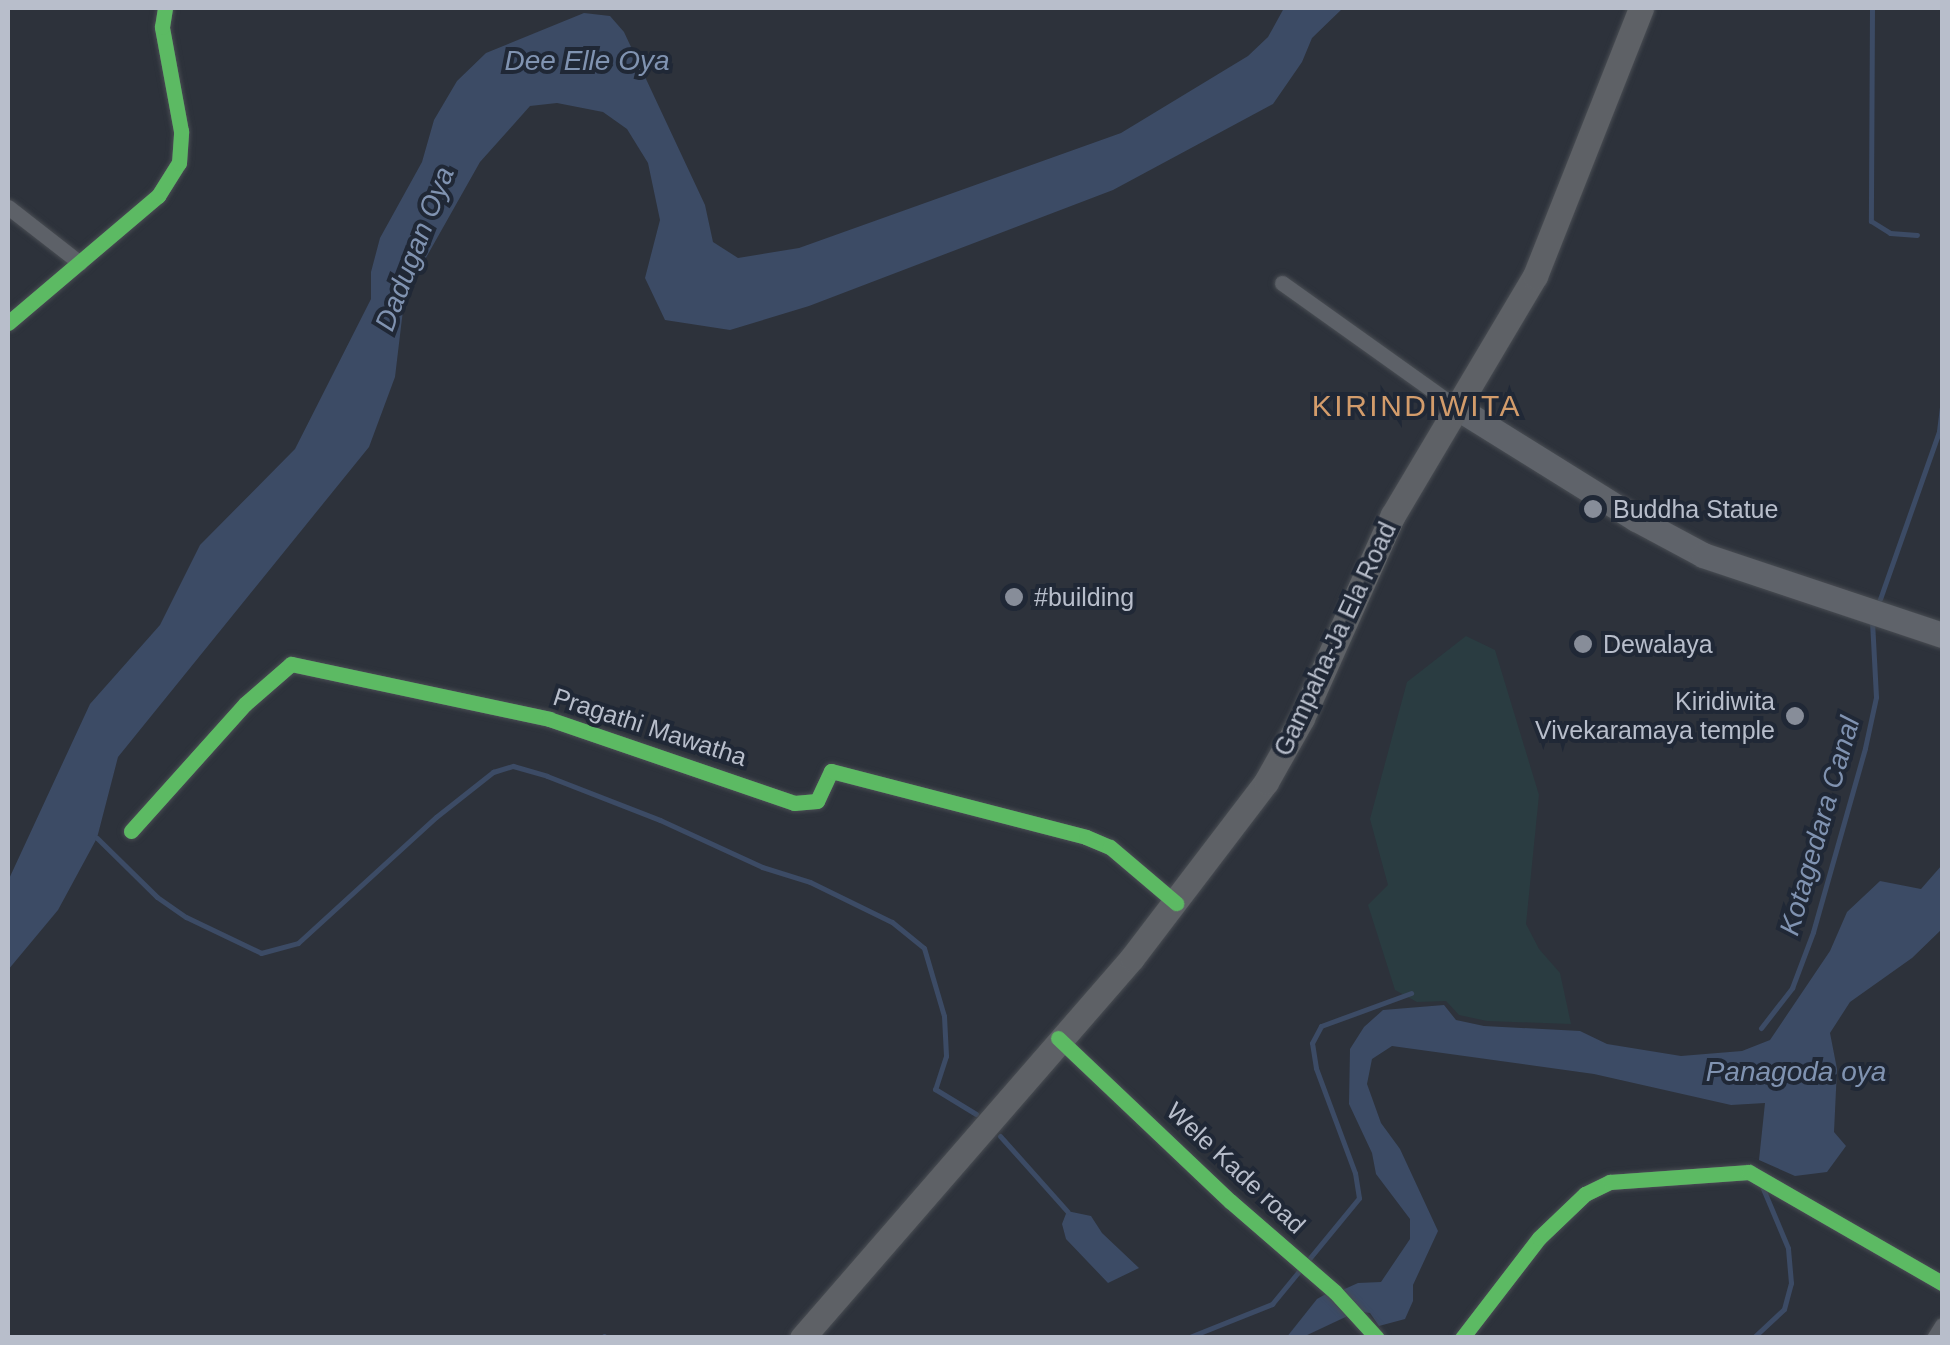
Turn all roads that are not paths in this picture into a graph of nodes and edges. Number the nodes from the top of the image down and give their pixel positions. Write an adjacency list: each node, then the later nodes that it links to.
1 (165, 8): 4 (street)
2 (1640, 8): 7 (highway, Gampaha-Ja Ela Road)
3 (8, 207): 4 (street)
4 (80, 263): 6 (street)
5 (1282, 283): 7 (street)
6 (8, 323)
7 (1456, 407): 8 (main road); 10 (highway, Gampaha-Ja Ela Road)
8 (1942, 635)
9 (132, 831): 10 (street, Pragathi Mawatha)
10 (1176, 902): 11 (highway, Gampaha-Ja Ela Road)
11 (1058, 1038): 14 (highway, Gampaha-Ja Ela Road); 15 (street, Wele Kade road)
12 (1942, 1283): 16 (street)
13 (1942, 1325): 17 (street)
14 (802, 1338)
15 (1377, 1338)
16 (1462, 1338)
17 (1934, 1338)

